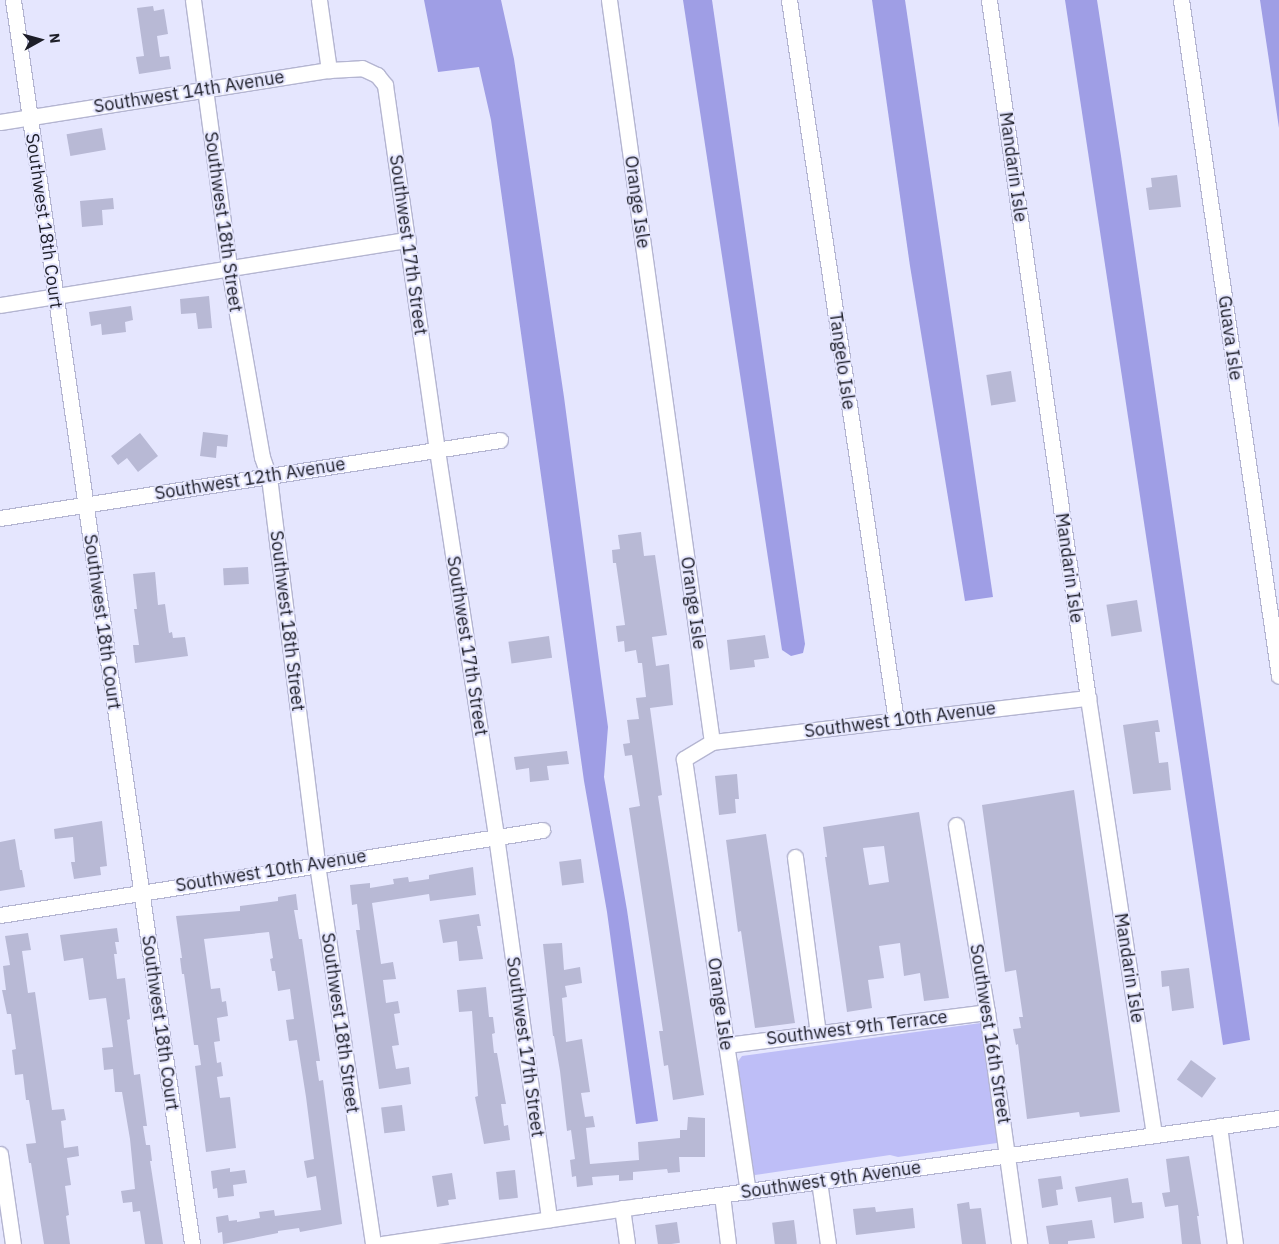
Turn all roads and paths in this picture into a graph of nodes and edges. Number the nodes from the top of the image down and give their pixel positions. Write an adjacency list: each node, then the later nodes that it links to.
1 (13, 0): 11 (street, Southwest 18th Court)
2 (193, 0): 10 (street, Southwest 18th Street)
3 (319, 0): 8 (street)
4 (609, 0): 25 (street, Orange Isle)
5 (789, 0): 24 (street, Tangelo Isle)
6 (989, 0): 23 (street, Mandarin Isle)
7 (1181, 0): 22 (street, Guava Isle)
8 (329, 70): 9 (street, Southwest 14th Avenue); 10 (street, Southwest 14th Avenue)
9 (377, 75): 13 (street, Southwest 17th Street)
10 (204, 90): 11 (street, Southwest 14th Avenue); 14 (street, Southwest 18th Street)
11 (29, 117): 12 (street, Southwest 14th Avenue); 15 (street, Southwest 18th Court)
12 (0, 122)
13 (408, 240): 14 (street); 18 (street, Southwest 17th Street)
14 (228, 268): 15 (street); 19 (street, Southwest 18th Street)
15 (54, 296): 16 (street); 20 (street, Southwest 18th Court)
16 (0, 305)
17 (500, 440): 18 (street, Southwest 12th Avenue)
18 (437, 450): 19 (street, Southwest 12th Avenue); 28 (street, Southwest 17th Street)
19 (269, 477): 20 (street, Southwest 12th Avenue); 30 (street, Southwest 18th Street)
20 (86, 504): 21 (street, Southwest 12th Avenue); 31 (street, Southwest 18th Court)
21 (0, 518)
22 (1279, 676)
23 (1088, 698): 24 (street, Southwest 10th Avenue); 38 (street, Mandarin Isle)
24 (896, 721): 25 (street, Southwest 10th Avenue)
25 (712, 742): 35 (street, Orange Isle)
26 (956, 825): 33 (street, Southwest 16th Street)
27 (542, 830): 28 (street, Southwest 10th Avenue)
28 (496, 836): 30 (street, Southwest 10th Avenue); 45 (street, Southwest 17th Street)
29 (795, 857): 34 (street)
30 (317, 864): 31 (street, Southwest 10th Avenue); 49 (street, Southwest 18th Street)
31 (141, 892): 32 (street, Southwest 10th Avenue); 48 (street, Southwest 18th Court)
32 (0, 914)
33 (987, 1012): 34 (street, Southwest 9th Terrace); 40 (street, Southwest 16th Street)
34 (818, 1033): 35 (street, Southwest 9th Terrace)
35 (726, 1045): 42 (street, Orange Isle)
36 (1279, 1118): 37 (street, Southwest 9th Avenue)
37 (1219, 1126): 38 (street, Southwest 9th Avenue); 55 (street)
38 (1154, 1135): 40 (street, Southwest 9th Avenue)
39 (0, 1154): 47 (street)
40 (1008, 1155): 41 (street, Southwest 9th Avenue); 54 (street, Southwest 16th Street)
41 (819, 1181): 42 (street, Southwest 9th Avenue); 53 (street)
42 (748, 1191): 43 (street, Southwest 9th Avenue)
43 (722, 1194): 44 (street, Southwest 9th Avenue); 52 (street)
44 (622, 1208): 45 (street, Southwest 9th Avenue); 51 (street)
45 (549, 1220): 46 (street, Southwest 9th Avenue)
46 (421, 1242): 50 (street, Southwest 9th Avenue)
47 (13, 1244)
48 (192, 1244)
49 (373, 1244)
50 (382, 1244)
51 (627, 1244)
52 (728, 1244)
53 (828, 1244)
54 (1019, 1244)
55 (1235, 1244)

